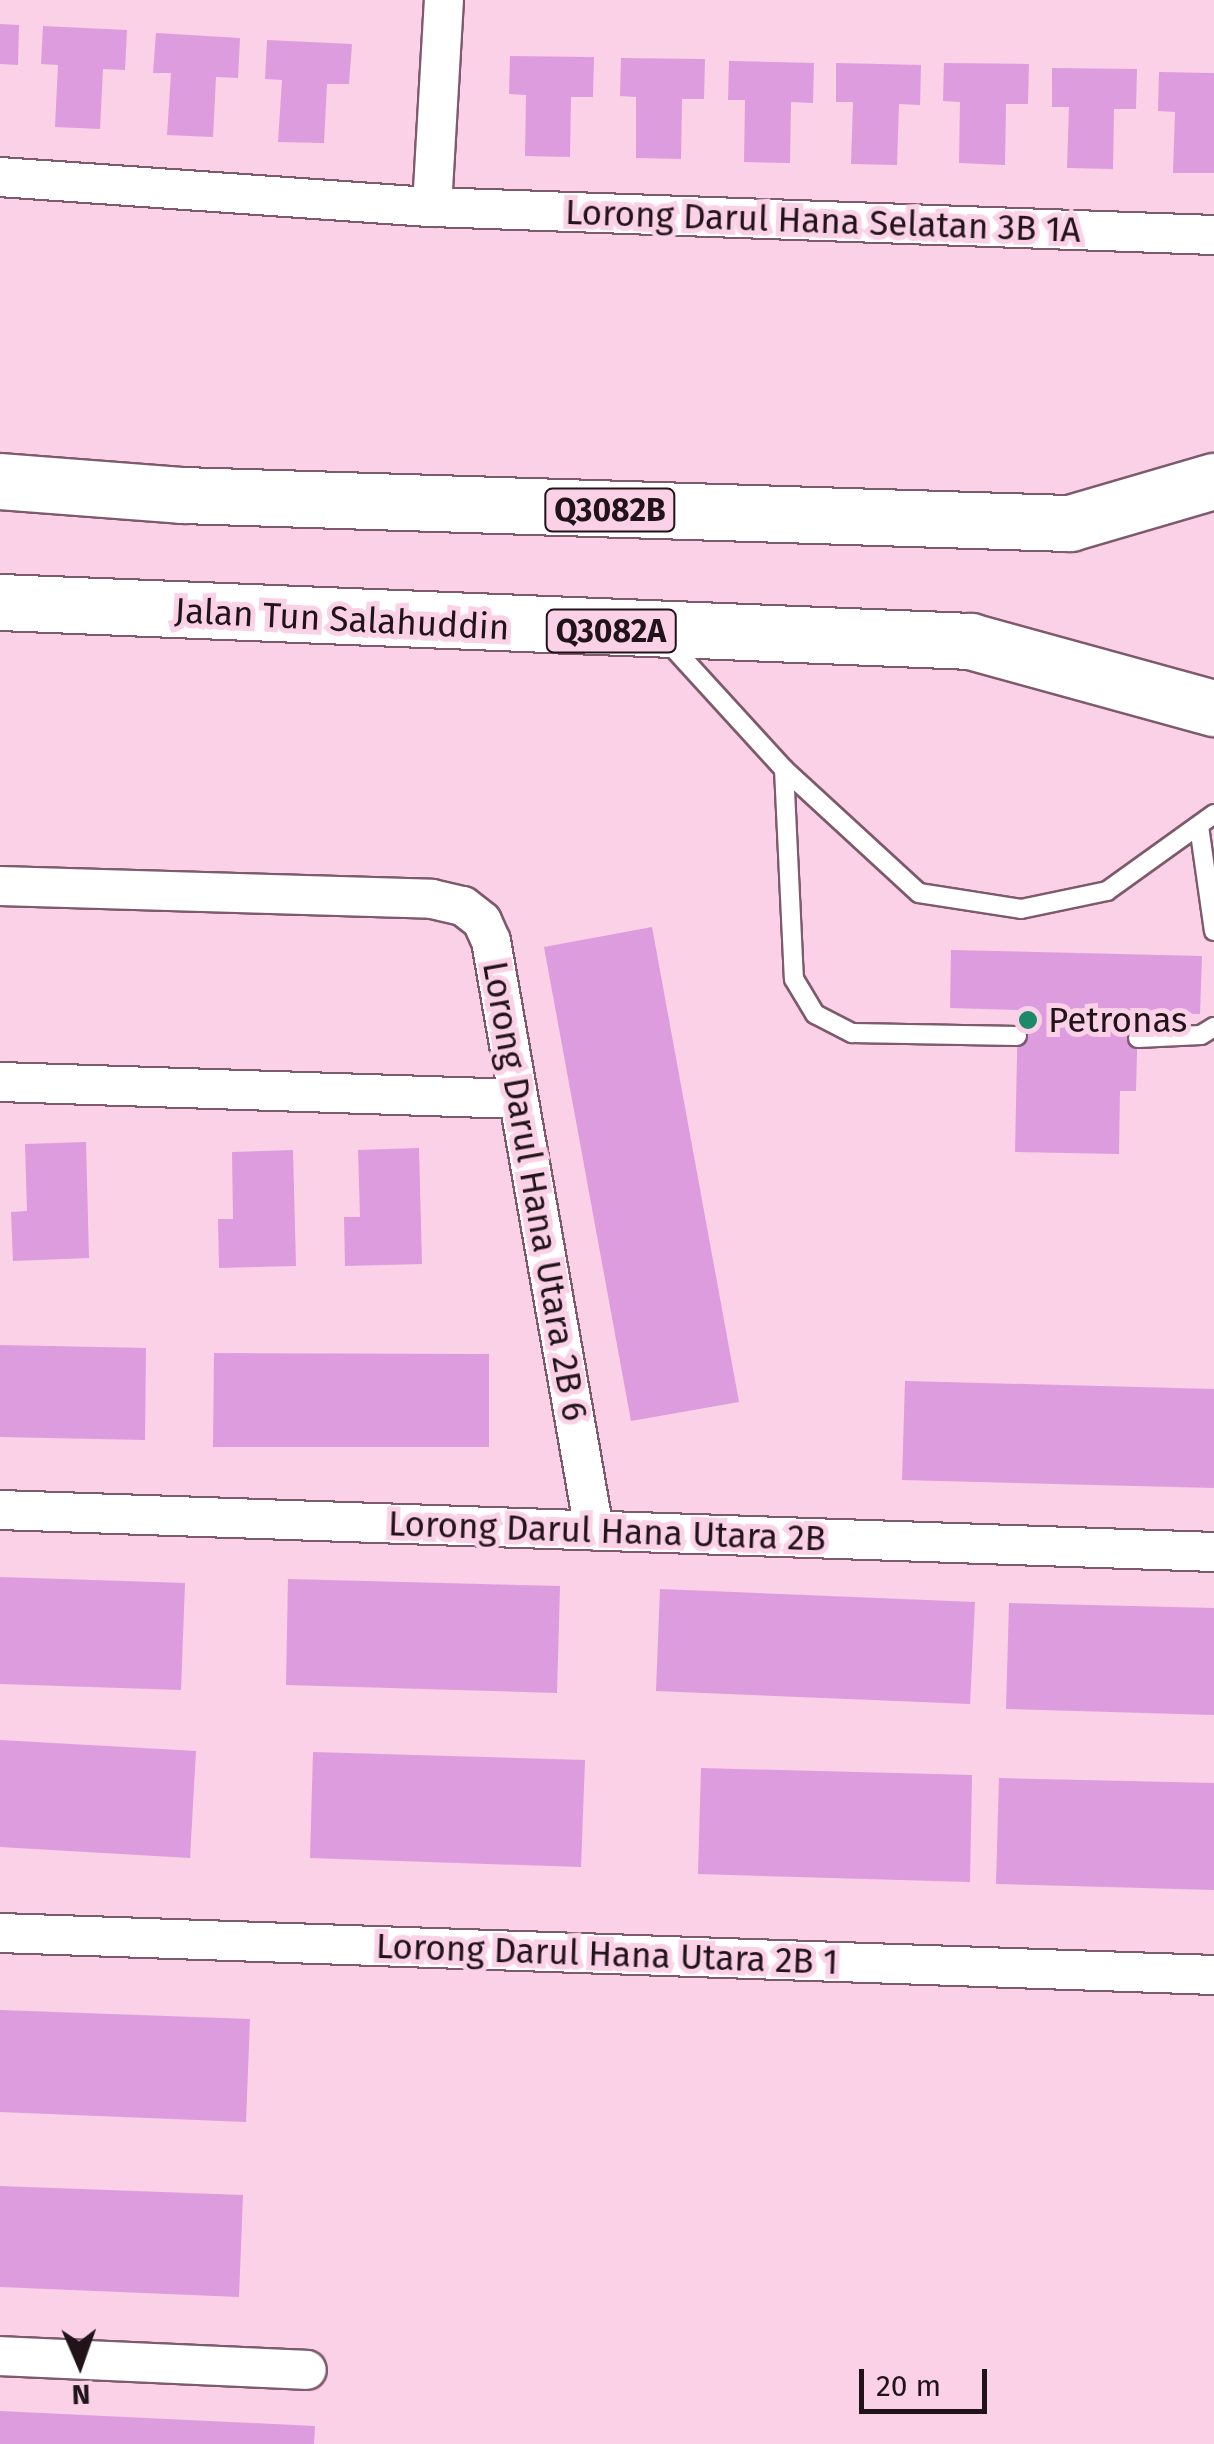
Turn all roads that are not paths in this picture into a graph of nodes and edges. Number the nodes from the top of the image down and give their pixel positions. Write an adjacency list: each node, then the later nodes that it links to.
1 (444, 0): 3 (street)
2 (0, 177): 3 (street, Lorong Darul Hana Selatan 3B 1A)
3 (432, 207): 4 (street, Lorong Darul Hana Selatan 3B 1A)
4 (1214, 235)
5 (1214, 481): 6 (highway, Q3082B)
6 (0, 482)
7 (0, 602): 8 (highway, Jalan Tun Salahuddin / Q3082A)
8 (659, 632): 9 (highway, Jalan Tun Salahuddin / Q3082A); 10 (lane)
9 (1214, 708)
10 (784, 769): 11 (lane); 15 (lane)
11 (1207, 820): 13 (lane)
12 (0, 886): 18 (street, Lorong Darul Hana Utara 2B 6)
13 (1214, 930)
14 (1214, 1027): 16 (lane)
15 (1017, 1036)
16 (1138, 1038)
17 (0, 1082): 18 (street)
18 (518, 1098): 20 (street, Lorong Darul Hana Utara 2B 6)
19 (0, 1510): 20 (street, Lorong Darul Hana Utara 2B)
20 (594, 1530): 21 (street, Lorong Darul Hana Utara 2B)
21 (1214, 1552)
22 (0, 1933): 23 (street, Lorong Darul Hana Utara 2B 1)
23 (1214, 1975)
24 (0, 2356): 25 (street)
25 (307, 2370)

